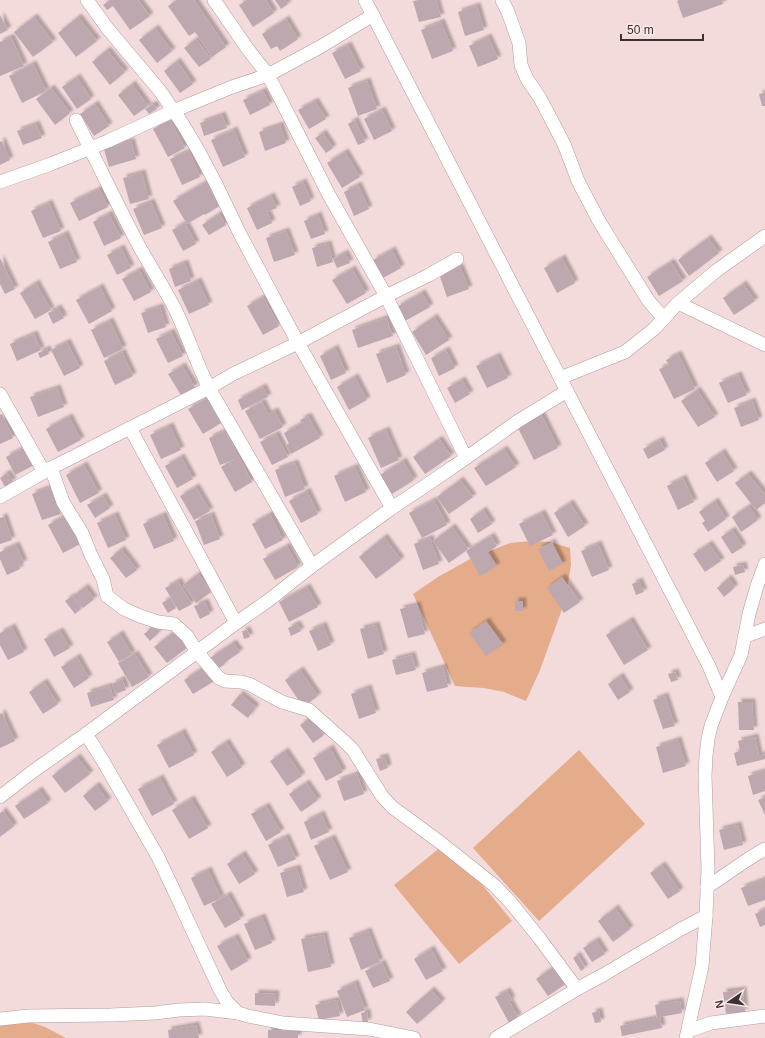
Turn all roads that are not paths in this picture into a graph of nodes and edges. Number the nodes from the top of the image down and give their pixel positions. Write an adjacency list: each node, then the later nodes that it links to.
1 (87, 0): 7 (street)
2 (214, 0): 6 (street)
3 (365, 0): 5 (street)
4 (502, 0): 15 (street)
5 (373, 15): 6 (street); 18 (street)
6 (268, 74): 7 (street); 13 (street)
7 (173, 111): 9 (street); 16 (street)
8 (76, 120): 9 (street)
9 (90, 148): 10 (street); 19 (street)
10 (0, 182)
11 (765, 236): 14 (street)
12 (457, 259): 13 (street)
13 (386, 296): 16 (street); 23 (street)
14 (678, 303): 15 (street); 17 (street)
15 (664, 319): 18 (street)
16 (298, 343): 19 (street); 26 (street)
17 (765, 345)
18 (560, 378): 20 (street)
19 (209, 388): 22 (street); 28 (street)
20 (567, 391): 23 (street); 33 (street)
21 (0, 394): 24 (street)
22 (130, 428): 24 (street); 29 (street)
23 (466, 458): 26 (street)
24 (47, 470): 25 (street); 32 (street)
25 (0, 497)
26 (392, 508): 28 (street)
27 (765, 564): 31 (street)
28 (312, 566): 29 (street)
29 (236, 623): 32 (street)
30 (765, 629): 31 (street)
31 (744, 637): 33 (street)
32 (197, 652): 34 (street); 39 (street)
33 (722, 697): 37 (street)
34 (86, 734): 35 (street); 40 (street)
35 (0, 797)
36 (765, 849): 37 (street)
37 (707, 887): 38 (street)
38 (706, 916): 39 (street); 43 (street)
39 (577, 989): 45 (street)
40 (238, 1013): 42 (street); 44 (street)
41 (765, 1016): 43 (street)
42 (0, 1019)
43 (687, 1035)
44 (414, 1038)
45 (496, 1038)

